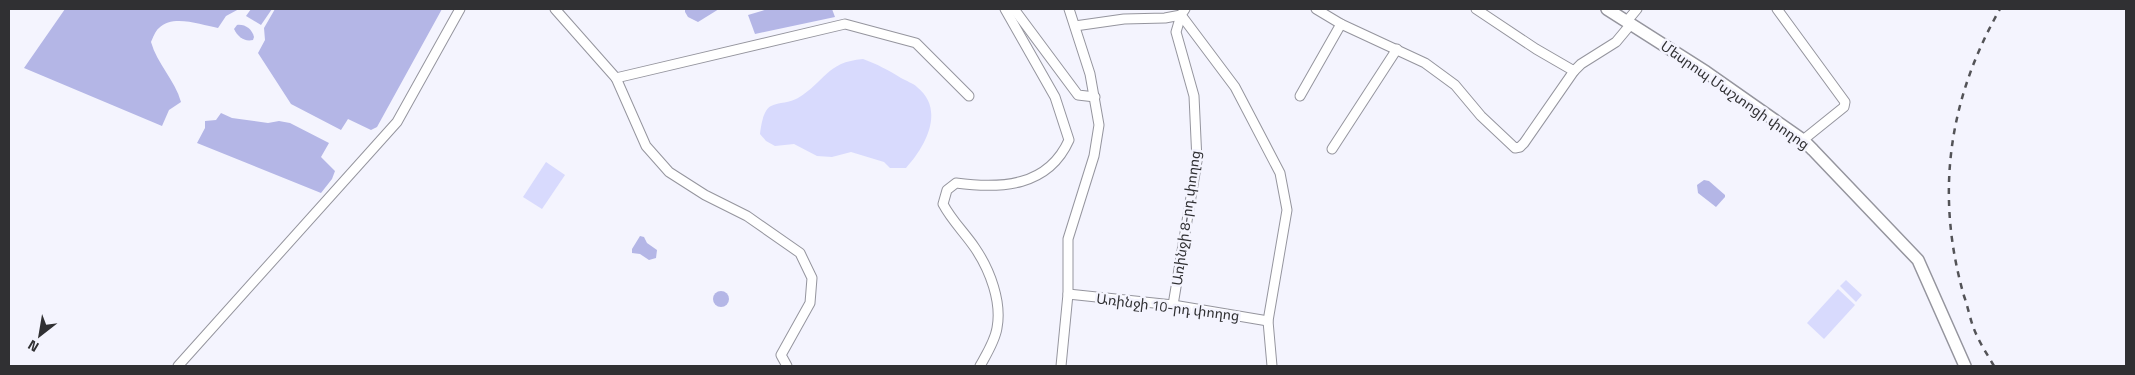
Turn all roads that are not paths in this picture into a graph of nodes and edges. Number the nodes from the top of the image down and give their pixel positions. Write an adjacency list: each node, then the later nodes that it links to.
1 (460, 9): 26 (street)
2 (555, 9): 17 (street)
3 (1004, 9): 28 (street)
4 (1014, 9): 20 (street)
5 (1069, 9): 14 (street)
6 (1316, 9): 13 (street)
7 (1476, 9): 16 (street)
8 (1607, 9): 12 (street, Մեսրոպ Մաշտոցի փողոց)
9 (1637, 9): 12 (street)
10 (1777, 9): 21 (street)
11 (1183, 12): 14 (street); 24 (street, Առինջի 8-րդ փողոց); 25 (street)
12 (1629, 22): 16 (street); 21 (street, Մեսրոպ Մաշտոցի փողոց)
13 (1341, 24): 15 (street); 19 (street)
14 (1075, 26): 20 (street)
15 (1398, 49): 16 (street); 22 (street)
16 (1574, 72)
17 (616, 78): 18 (street); 27 (street)
18 (969, 96)
19 (1300, 96)
20 (1095, 97): 23 (street)
21 (1803, 140): 31 (street, Մեսրոպ Մաշտոցի փողոց)
22 (1332, 149)
23 (1068, 294): 24 (street, Առինջի 10-րդ փողոց); 29 (street)
24 (1174, 305): 25 (street, Առինջի 10-րդ փողոց)
25 (1268, 321): 30 (street)
26 (178, 366)
27 (786, 366)
28 (980, 366)
29 (1060, 366)
30 (1272, 366)
31 (1965, 366)

